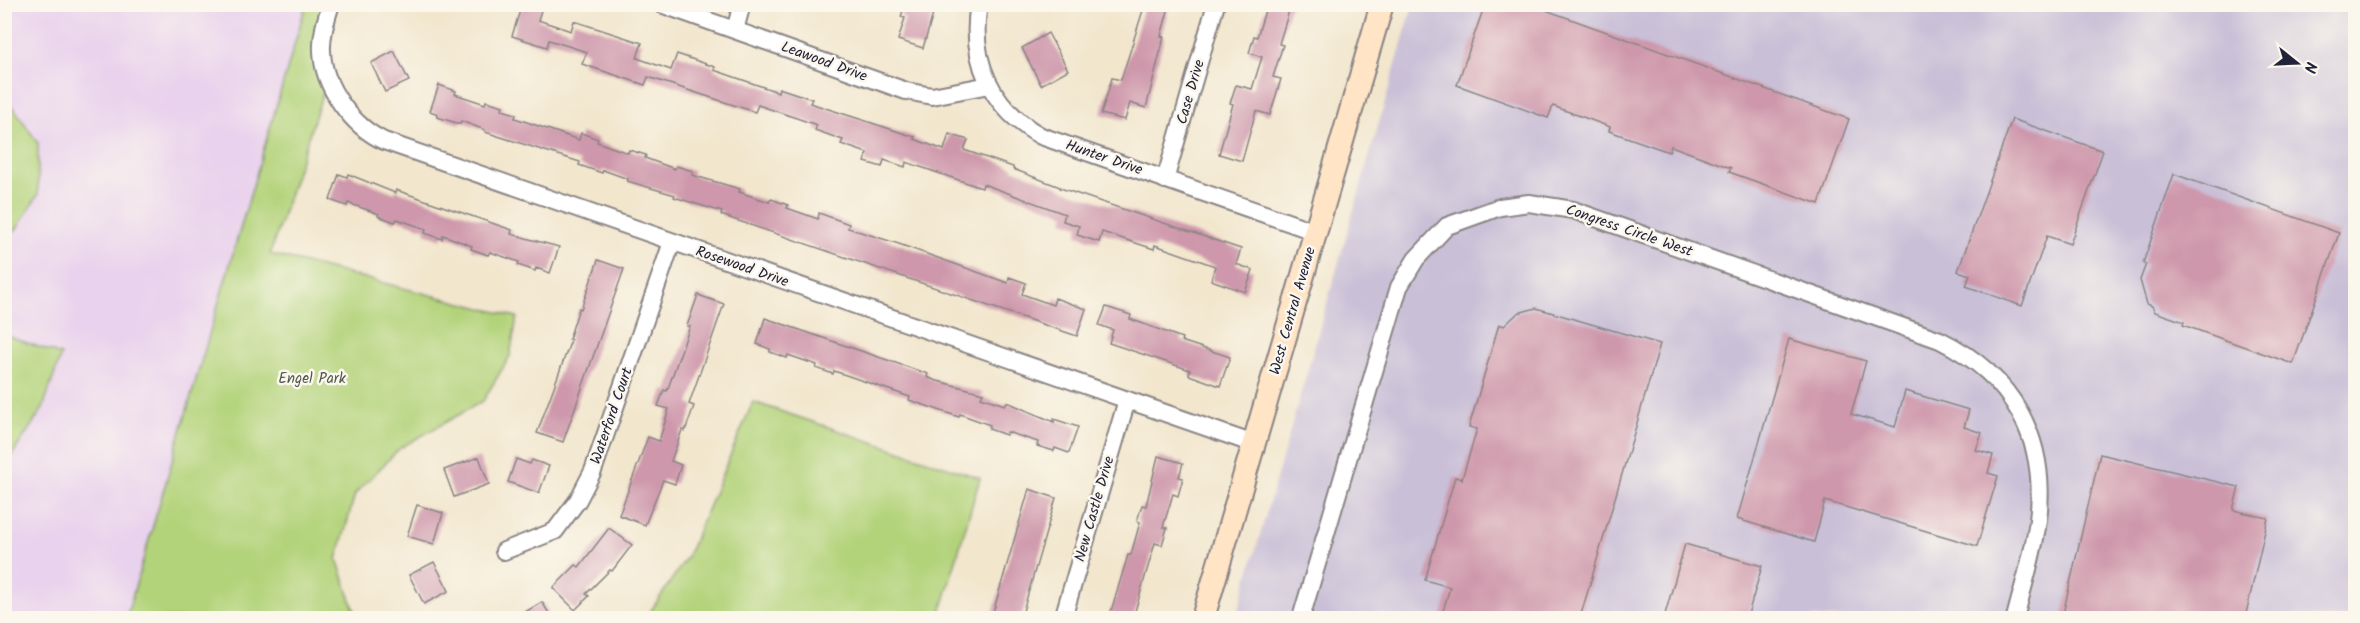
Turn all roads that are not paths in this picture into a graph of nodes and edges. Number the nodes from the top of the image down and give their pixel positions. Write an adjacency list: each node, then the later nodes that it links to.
1 (331, 4): 11 (street, Rosewood Drive)
2 (662, 4): 7 (street, Leawood Drive)
3 (742, 4): 7 (street)
4 (979, 4): 8 (street, Hunter Drive)
5 (1216, 4): 9 (street, Case Drive)
6 (1382, 4): 10 (street, West Central Avenue)
7 (735, 30): 8 (street, Leawood Drive)
8 (989, 85): 9 (street, Hunter Drive)
9 (1165, 180): 10 (street, Hunter Drive)
10 (1316, 232): 13 (street, West Central Avenue)
11 (672, 242): 12 (street, Rosewood Drive); 14 (street, Waterford Court)
12 (1127, 400): 13 (street, Rosewood Drive); 15 (street, New Castle Drive)
13 (1254, 444): 16 (street, West Central Avenue)
14 (504, 550)
15 (1063, 618)
16 (1203, 618)
17 (1301, 618): 18 (street, Congress Circle West)
18 (2015, 618)

